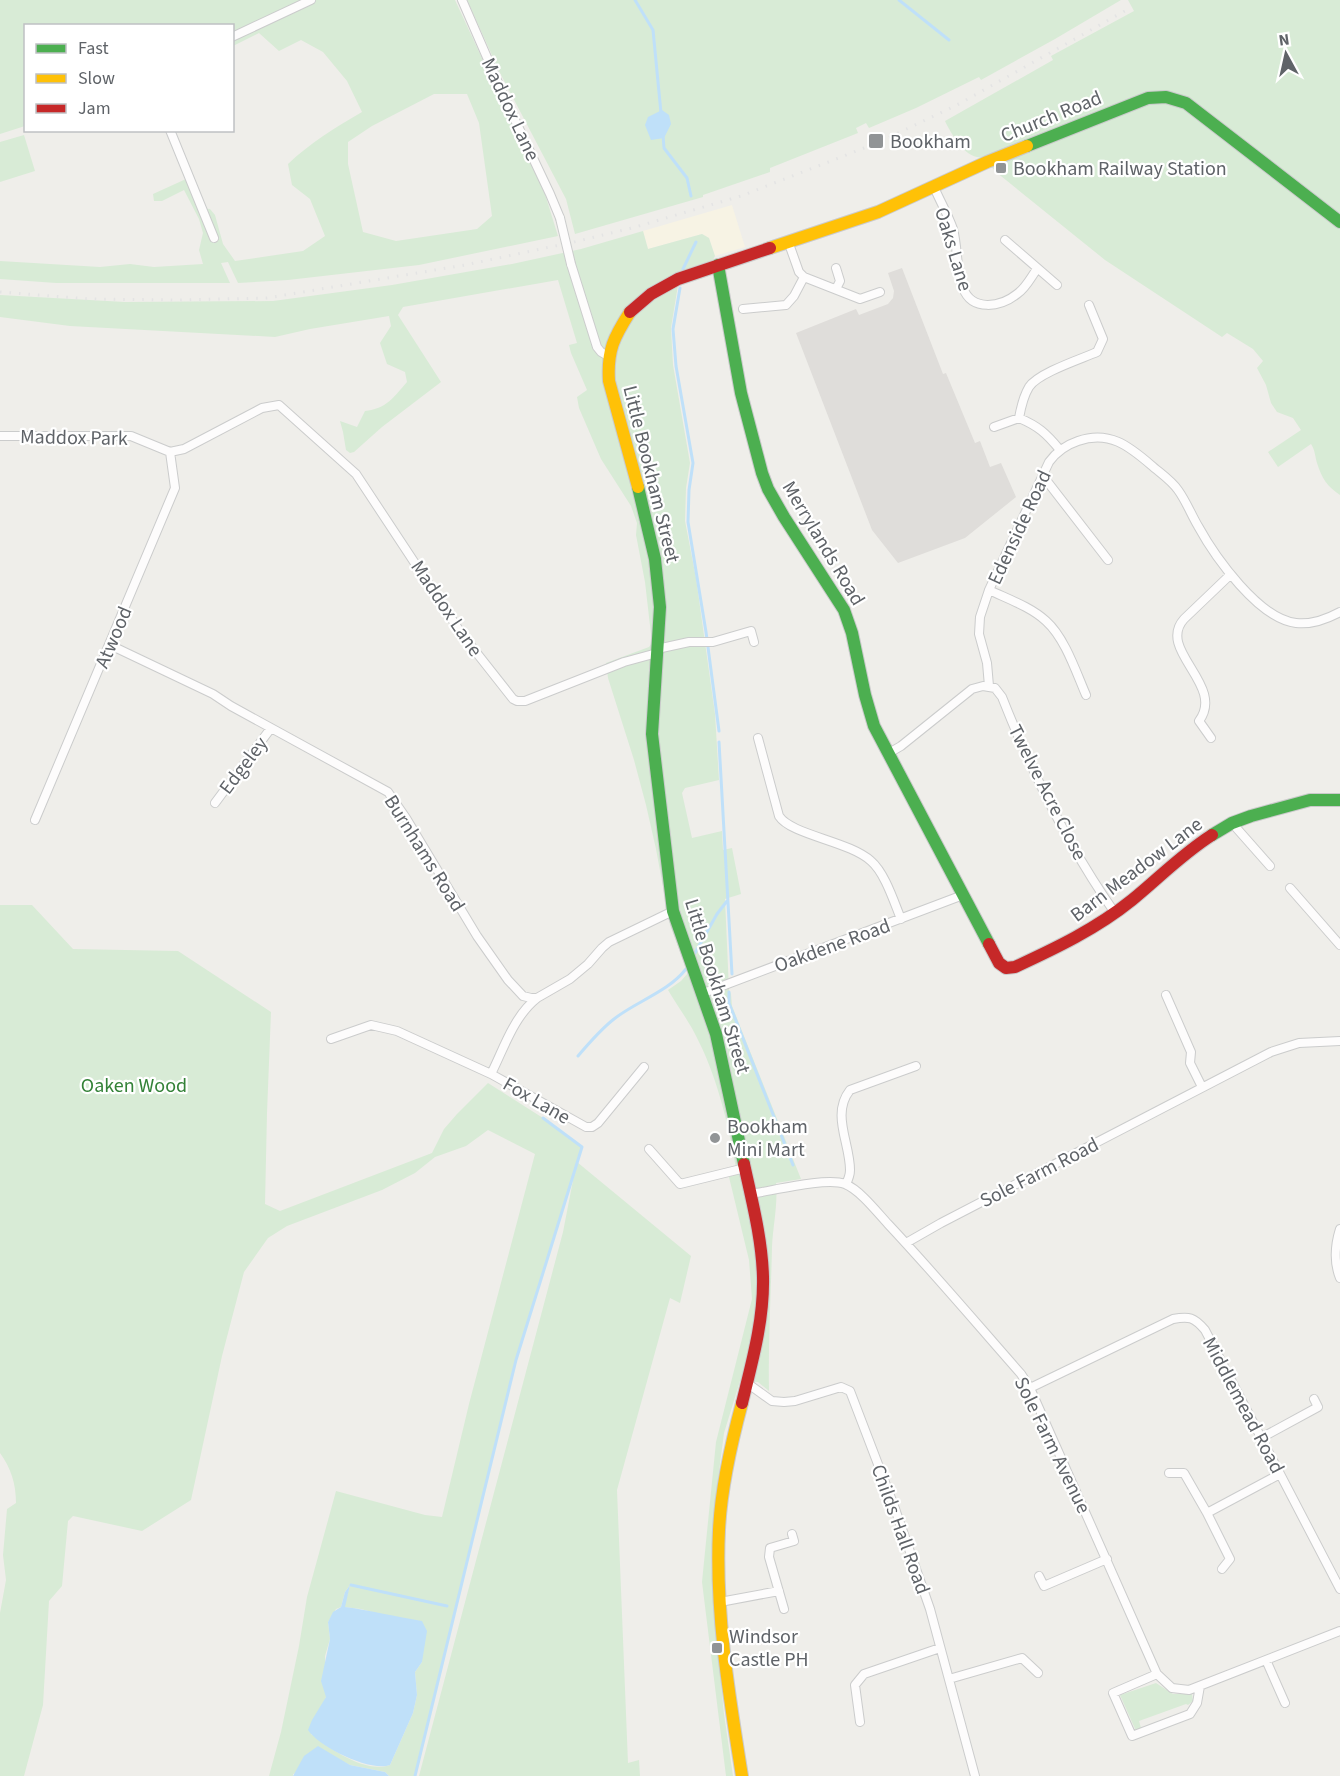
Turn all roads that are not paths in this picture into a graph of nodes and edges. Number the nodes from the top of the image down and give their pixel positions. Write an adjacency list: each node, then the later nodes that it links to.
1 (311, 0): 3 (street)
2 (462, 0): 20 (street, Maddox Lane, bridge)
3 (234, 36)
4 (171, 132): 7 (street)
5 (934, 187): 6 (street, Church Road); 9 (street, Church Road); 12 (street, Oaks Lane)
6 (1340, 222)
7 (214, 238)
8 (1005, 240): 12 (street)
9 (788, 241): 10 (street, Church Road); 13 (street)
10 (718, 265): 17 (street, Church Road); 39 (street, Merrylands Road)
11 (836, 268): 15 (street)
12 (1037, 268): 14 (street)
13 (804, 278): 15 (street); 19 (street)
14 (1057, 285)
15 (836, 289): 16 (street)
16 (880, 292)
17 (651, 294): 20 (street, Little Bookham Street)
18 (1089, 305): 21 (street)
19 (743, 309)
20 (608, 356): 33 (street, Little Bookham Street)
21 (1019, 418): 22 (street); 24 (street)
22 (993, 427)
23 (0, 436): 25 (street, Maddox Park)
24 (1060, 450): 26 (street, Edenside Road); 28 (street, Edenside Road)
25 (170, 452): 32 (street, Atwood); 33 (street, Maddox Lane)
26 (1043, 476): 27 (street); 29 (street, Edenside Road)
27 (1108, 560)
28 (1230, 575): 30 (street, Edenside Road); 38 (street)
29 (989, 590): 34 (street, Edenside Road); 35 (street)
30 (1340, 612)
31 (754, 642): 33 (street, Maddox Lane)
32 (110, 645): 36 (street, Burnhams Road); 42 (street, Atwood)
33 (657, 651): 47 (street, Little Bookham Street)
34 (989, 686): 39 (street); 48 (street, Twelve Acre Close)
35 (1086, 695)
36 (271, 728): 41 (street, Edgeley); 53 (street, Burnhams Road)
37 (758, 738): 49 (street)
38 (1211, 738)
39 (889, 753): 46 (street, Merrylands Road)
40 (1340, 800): 43 (street, Barn Meadow Lane)
41 (215, 803)
42 (35, 820)
43 (1232, 823): 44 (street); 48 (street, Barn Meadow Lane)
44 (1270, 866)
45 (1290, 888): 50 (street)
46 (963, 895): 48 (street, Barn Meadow Lane); 49 (street, Oakdene Road)
47 (673, 911): 51 (street, Little Bookham Street); 53 (street)
48 (1115, 913)
49 (901, 919): 51 (street, Oakdene Road)
50 (1340, 945)
51 (701, 994): 61 (street, Little Bookham Street)
52 (1166, 995): 59 (street)
53 (537, 998): 58 (street, Fox Lane)
54 (331, 1039): 58 (street)
55 (1340, 1041): 59 (street, Sole Farm Road)
56 (644, 1066): 58 (street, Fox Lane)
57 (916, 1066): 62 (street)
58 (491, 1074)
59 (1202, 1087): 65 (street, Sole Farm Road)
60 (649, 1149): 61 (street)
61 (745, 1168): 63 (street, Little Bookham Street)
62 (846, 1184): 63 (street); 65 (street)
63 (750, 1194): 67 (street, Little Bookham Street)
64 (1340, 1229): 66 (street)
65 (906, 1243): 68 (street, Sole Farm Avenue)
66 (1340, 1278)
67 (747, 1383): 80 (street, Little Bookham Street); 83 (street, Childs Hall Road)
68 (1030, 1388): 70 (street, Middlemead Road); 75 (street, Sole Farm Avenue)
69 (1314, 1399): 70 (street)
70 (1261, 1438): 72 (street, Middlemead Road)
71 (1168, 1473): 73 (street)
72 (1280, 1474): 73 (street); 78 (street, Middlemead Road)
73 (1207, 1513): 76 (street)
74 (792, 1534): 79 (street)
75 (1107, 1559): 77 (street); 86 (street, Sole Farm Avenue)
76 (1222, 1569)
77 (1040, 1576)
78 (1340, 1589)
79 (779, 1591): 80 (street); 81 (street)
80 (720, 1602): 91 (street, Little Bookham Street)
81 (784, 1609)
82 (1340, 1631): 84 (street)
83 (940, 1648): 87 (street, Childs Hall Road); 90 (street)
84 (1266, 1660): 88 (street); 89 (street)
85 (1038, 1673): 87 (street)
86 (1157, 1674): 88 (street); 88 (street)
87 (949, 1679): 92 (street, Childs Hall Road)
88 (1200, 1686)
89 (1285, 1703)
90 (860, 1722)
91 (742, 1776)
92 (975, 1776)

